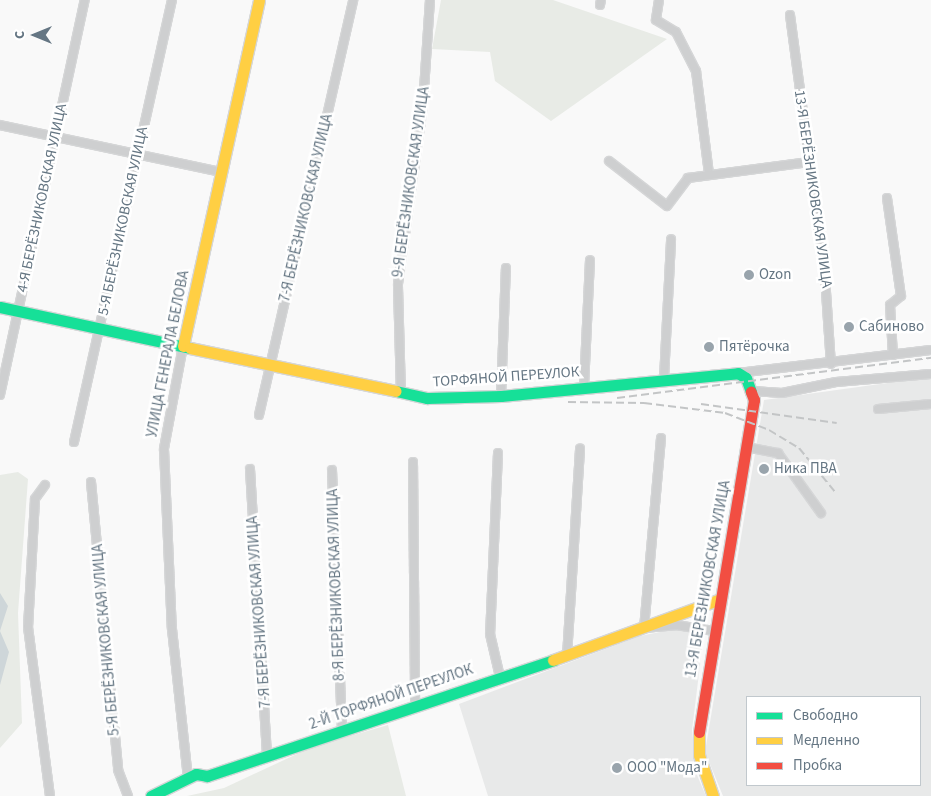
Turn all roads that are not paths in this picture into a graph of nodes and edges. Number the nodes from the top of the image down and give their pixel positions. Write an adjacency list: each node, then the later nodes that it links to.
1 (85, 0): 9 (street, 4-Я БЕРЁЗНИКОВСКАЯ УЛИЦА)
2 (172, 0): 10 (street, 5-Я БЕРЁЗНИКОВСКАЯ УЛИЦА)
3 (260, 0): 13 (street, УЛИЦА ГЕНЕРАЛА БЕЛОВА)
4 (353, 0): 26 (street, 7-Я БЕРЁЗНИКОВСКАЯ УЛИЦА)
5 (430, 0): 32 (street, 9-Я БЕРЁЗНИКОВСКАЯ УЛИЦА)
6 (659, 0): 14 (street)
7 (790, 15): 12 (street, 13-Я БЕРЁЗНИКОВСКАЯ УЛИЦА)
8 (0, 125): 9 (street)
9 (55, 137): 10 (street); 20 (street, 4-Я БЕРЁЗНИКОВСКАЯ УЛИЦА)
10 (137, 157): 13 (street); 21 (street, 5-Я БЕРЁЗНИКОВСКАЯ УЛИЦА)
11 (609, 161): 14 (street)
12 (809, 162): 14 (street); 25 (street, 13-Я БЕРЁЗНИКОВСКАЯ УЛИЦА)
13 (221, 172): 22 (street, УЛИЦА ГЕНЕРАЛА БЕЛОВА)
14 (709, 174)
15 (887, 198): 24 (street)
16 (671, 239): 29 (street)
17 (590, 260): 30 (street)
18 (506, 268): 34 (street)
19 (0, 307): 20 (street, ТОРФЯНОЙ ПЕРЕУЛОК)
20 (18, 311): 21 (street, ТОРФЯНОЙ ПЕРЕУЛОК); 33 (street, 4-Я БЕРЁЗНИКОВСКАЯ УЛИЦА)
21 (100, 328): 22 (street, ТОРФЯНОЙ ПЕРЕУЛОК); 39 (street, 5-Я БЕРЁЗНИКОВСКАЯ УЛИЦА)
22 (183, 346): 26 (street, ТОРФЯНОЙ ПЕРЕУЛОК); 57 (street, УЛИЦА ГЕНЕРАЛА БЕЛОВА)
23 (931, 350): 24 (street, ТОРФЯНОЙ ПЕРЕУЛОК)
24 (893, 355): 25 (street, ТОРФЯНОЙ ПЕРЕУЛОК)
25 (832, 364): 27 (street, ТОРФЯНОЙ ПЕРЕУЛОК)
26 (270, 366): 32 (street, ТОРФЯНОЙ ПЕРЕУЛОК); 37 (street, 7-Я БЕРЁЗНИКОВСКАЯ УЛИЦА)
27 (738, 373): 29 (street, ТОРФЯНОЙ ПЕРЕУЛОК); 31 (street)
28 (931, 374): 31 (street)
29 (664, 379): 30 (street, ТОРФЯНОЙ ПЕРЕУЛОК)
30 (584, 387): 34 (street, ТОРФЯНОЙ ПЕРЕУЛОК)
31 (753, 391): 41 (street, 13-Я БЕРЕЗНИКОВСКАЯ УЛИЦА)
32 (401, 394): 34 (street, ТОРФЯНОЙ ПЕРЕУЛОК)
33 (0, 395)
34 (501, 396)
35 (931, 404): 36 (street)
36 (878, 409)
37 (259, 415)
38 (662, 438): 50 (street)
39 (74, 442)
40 (580, 448): 52 (street)
41 (746, 448): 48 (street); 49 (street, 13-Я БЕРЕЗНИКОВСКАЯ УЛИЦА)
42 (498, 453): 53 (street)
43 (413, 462): 54 (street)
44 (250, 469): 56 (street, 7-Я БЕРЁЗНИКОВСКАЯ УЛИЦА)
45 (332, 470): 55 (street, 8-Я БЕРЁЗНИКОВСКАЯ УЛИЦА)
46 (91, 482): 59 (street, 5-Я БЕРЁЗНИКОВСКАЯ УЛИЦА)
47 (45, 485): 58 (street)
48 (821, 512)
49 (718, 600): 50 (street, 2-Й ТОРФЯНОЙ ПЕРЕУЛОК); 51 (street, 13-Я БЕРЕЗНИКОВСКАЯ УЛИЦА)
50 (644, 628): 51 (street, 2-Й ТОРФЯНОЙ ПЕРЕУЛОК); 52 (street, 2-Й ТОРФЯНОЙ ПЕРЕУЛОК)
51 (713, 631): 61 (street, 13-Я БЕРЕЗНИКОВСКАЯ УЛИЦА)
52 (567, 656): 53 (street, 2-Й ТОРФЯНОЙ ПЕРЕУЛОК)
53 (500, 676): 54 (street, 2-Й ТОРФЯНОЙ ПЕРЕУЛОК)
54 (415, 703): 55 (street, 2-Й ТОРФЯНОЙ ПЕРЕУЛОК)
55 (342, 730): 56 (street, 2-Й ТОРФЯНОЙ ПЕРЕУЛОК)
56 (268, 755): 57 (street, 2-Й ТОРФЯНОЙ ПЕРЕУЛОК)
57 (188, 778): 60 (street, 2-Й ТОРФЯНОЙ ПЕРЕУЛОК)
58 (50, 796)
59 (128, 796)
60 (151, 796)
61 (713, 796)

